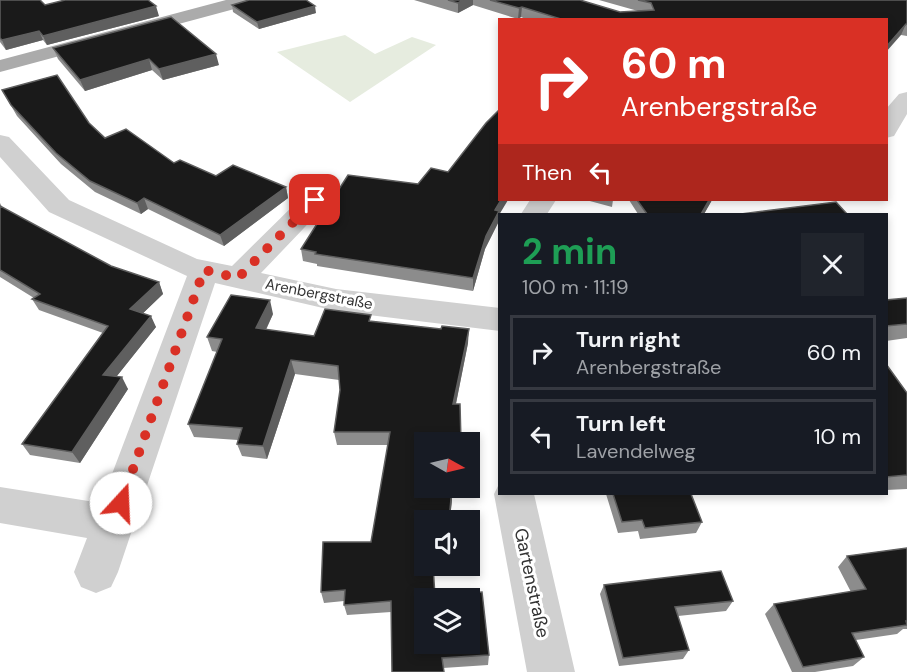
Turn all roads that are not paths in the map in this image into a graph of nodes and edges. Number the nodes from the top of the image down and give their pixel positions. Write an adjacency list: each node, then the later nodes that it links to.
1 (247, 0): 2 (main road)
2 (0, 66)
3 (888, 86): 4 (street)
4 (907, 91)
5 (907, 99): 6 (street)
6 (888, 127)
7 (4, 152): 9 (street, Arenbergstraße)
8 (315, 200): 9 (street)
9 (221, 274): 10 (street, Arenbergstraße); 13 (street)
10 (498, 320)
11 (513, 495): 15 (street, Gartenstraße)
12 (0, 505): 13 (street)
13 (114, 524): 14 (street)
14 (96, 572)
15 (551, 672)

